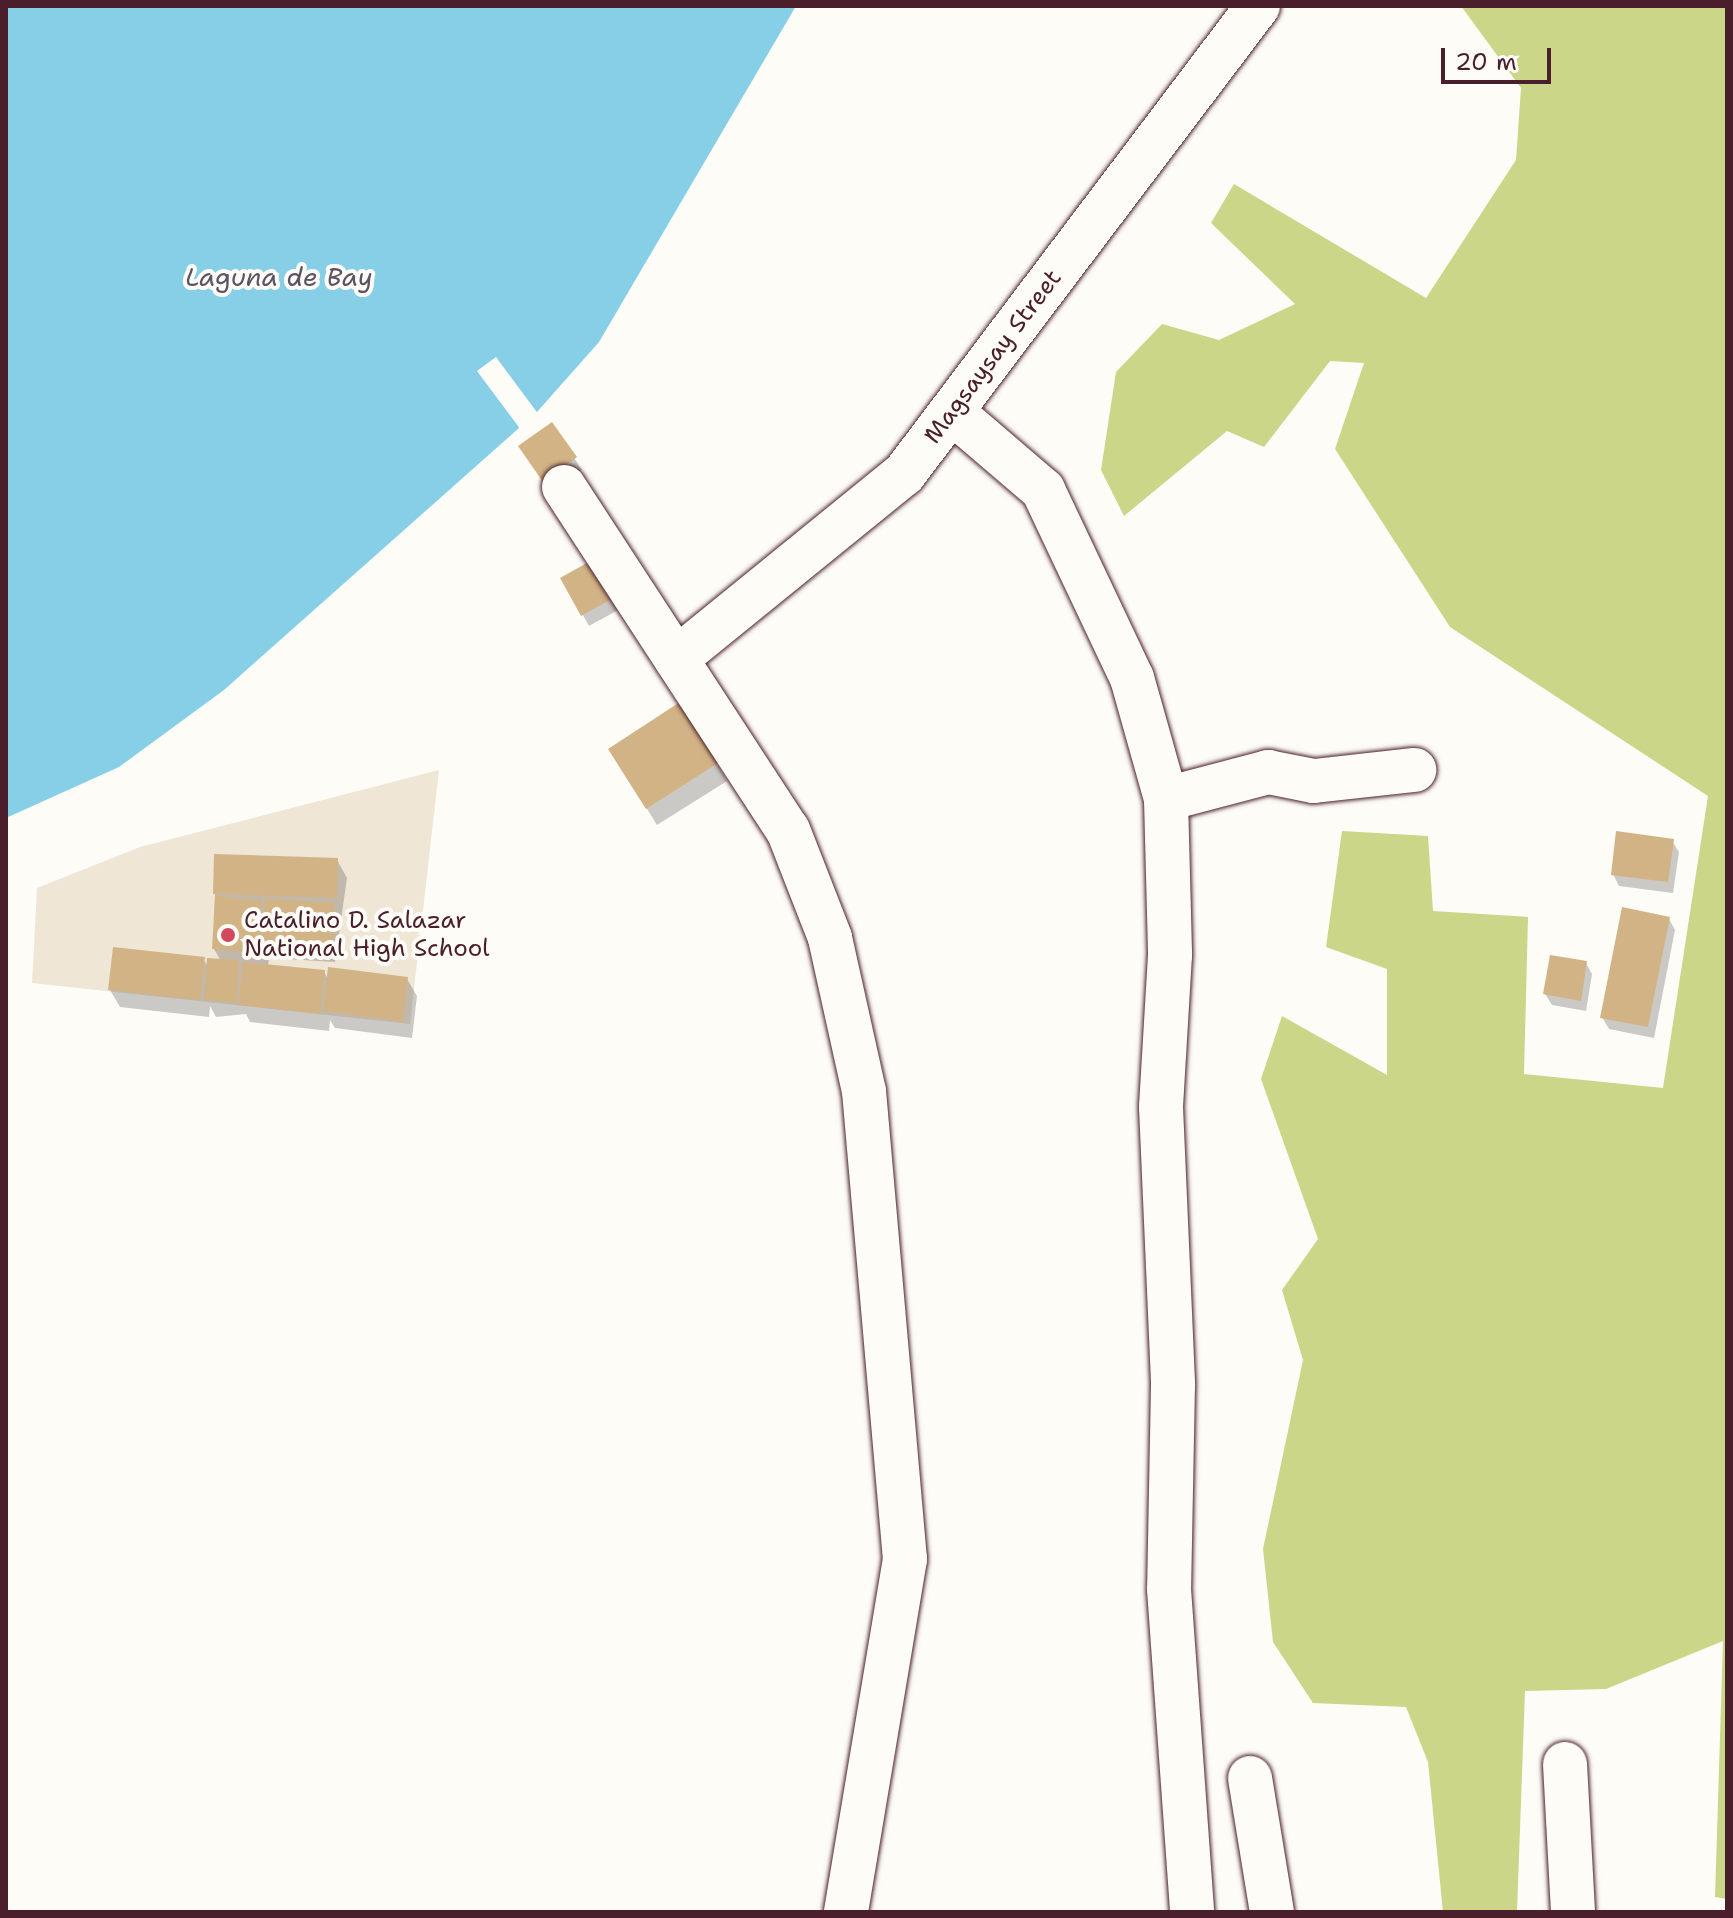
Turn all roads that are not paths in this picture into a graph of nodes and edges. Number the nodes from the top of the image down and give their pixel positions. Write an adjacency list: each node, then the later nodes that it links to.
1 (1258, 6): 2 (street, Magsaysay Street)
2 (952, 412): 4 (street, Magsaysay Street); 6 (street)
3 (564, 487): 4 (street)
4 (676, 659): 9 (street)
5 (1414, 770): 6 (street)
6 (1166, 799): 10 (street)
7 (1565, 1764): 12 (street)
8 (1250, 1778): 11 (street)
9 (846, 1912)
10 (1192, 1912)
11 (1272, 1912)
12 (1573, 1912)

